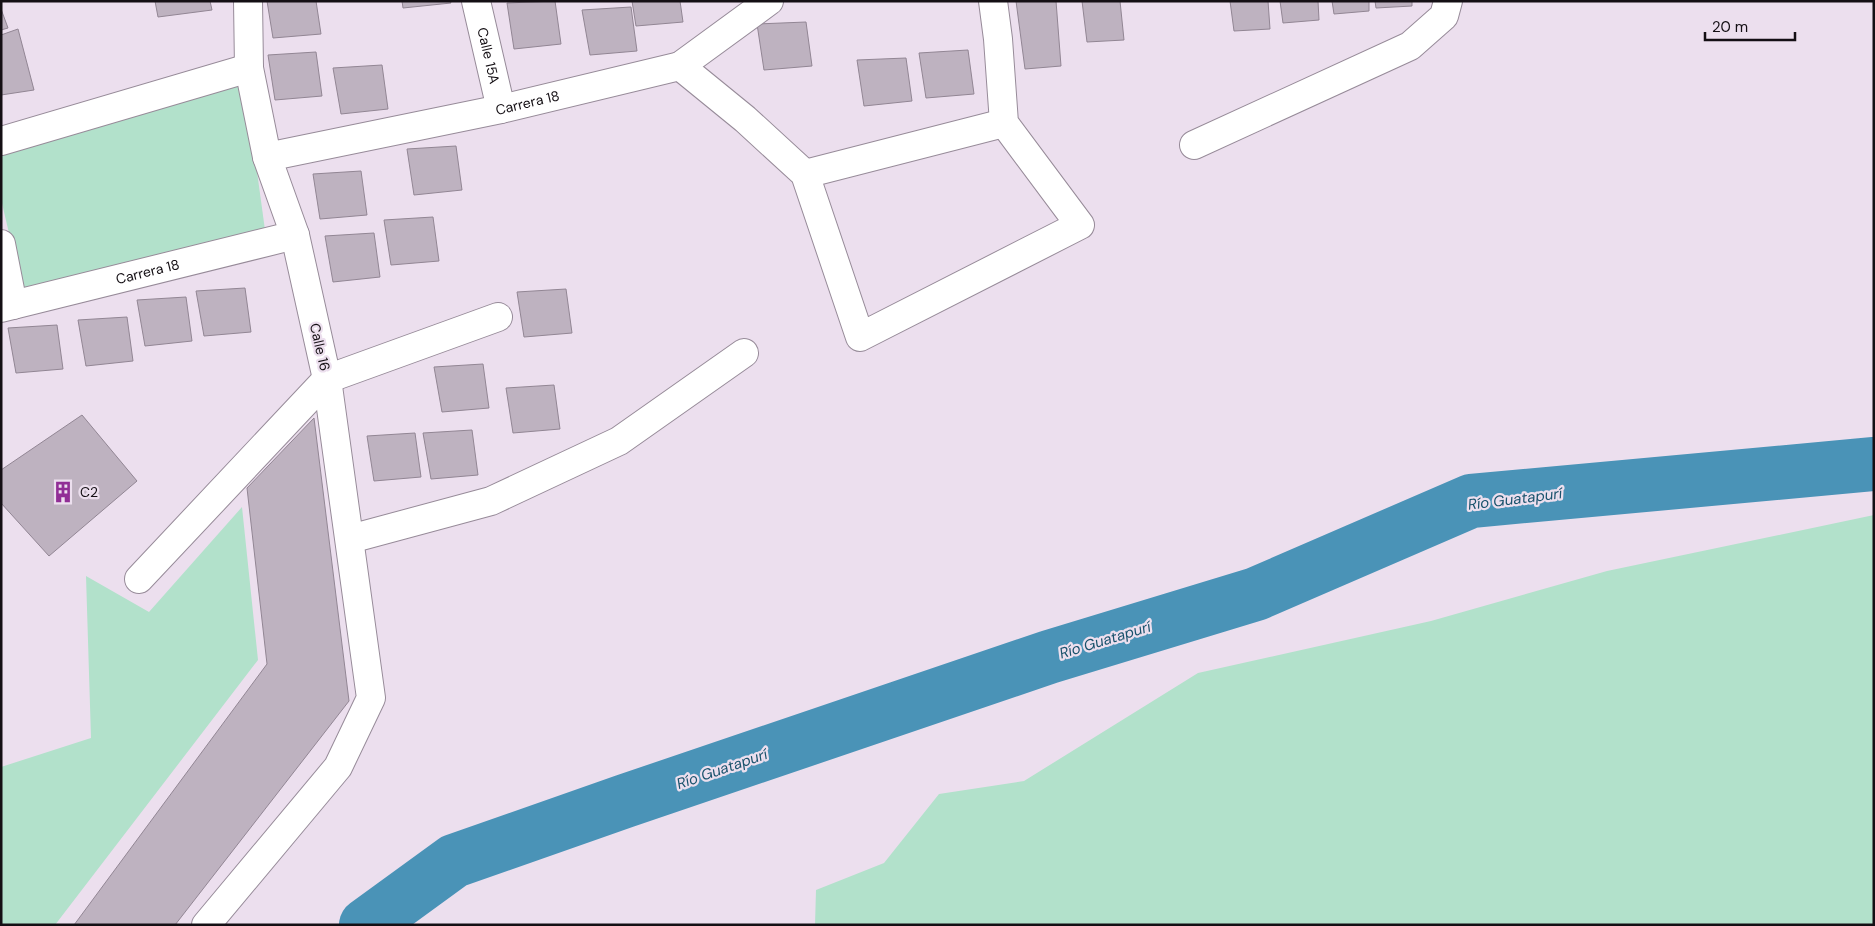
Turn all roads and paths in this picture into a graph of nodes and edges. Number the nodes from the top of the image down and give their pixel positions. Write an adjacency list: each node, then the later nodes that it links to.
1 (248, 1): 7 (street, Calle 16)
2 (476, 1): 8 (street, Calle 15A)
3 (769, 1): 6 (street, Carrera 18)
4 (993, 1): 9 (street)
5 (1448, 1): 11 (street)
6 (680, 66): 8 (street, Carrera 18); 13 (street)
7 (249, 68): 10 (street); 12 (street, Calle 16)
8 (502, 109): 12 (street, Carrera 18)
9 (1004, 124): 13 (street); 13 (street)
10 (1, 142)
11 (1194, 145)
12 (267, 158): 14 (street, Calle 16)
13 (805, 174)
14 (296, 235): 16 (street, Carrera 18); 19 (street, Calle 16)
15 (1, 244): 16 (street)
16 (7, 307)
17 (498, 317): 19 (street)
18 (744, 353): 20 (street)
19 (328, 380): 20 (street, Calle 16); 21 (street)
20 (350, 540): 22 (street, Calle 16)
21 (138, 579)
22 (206, 925)

